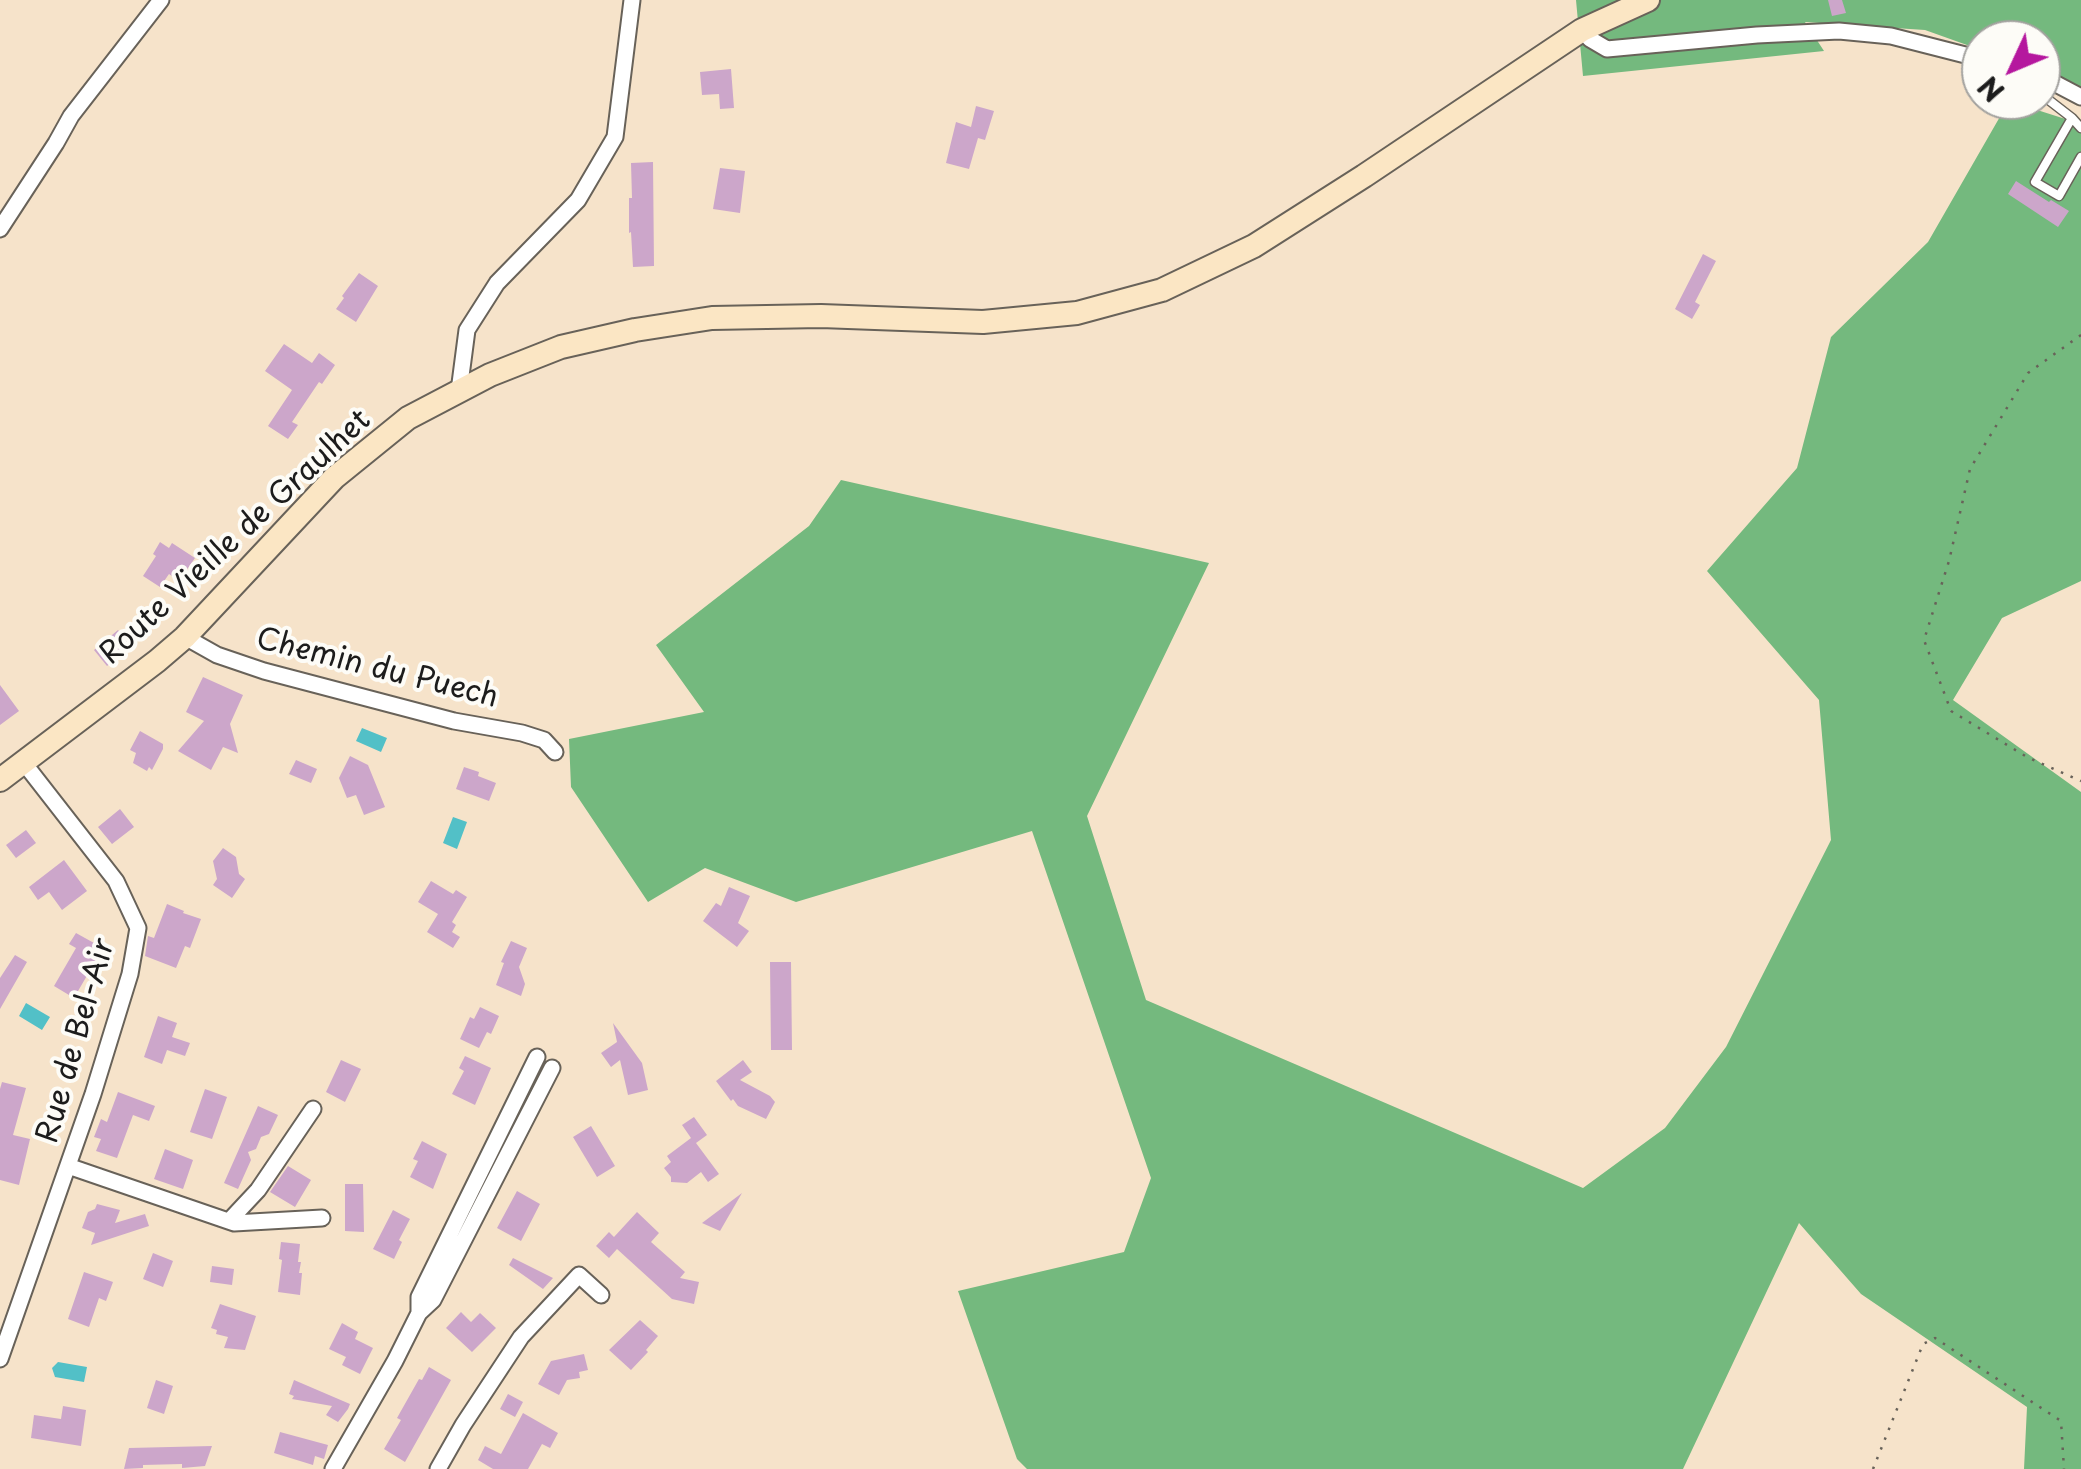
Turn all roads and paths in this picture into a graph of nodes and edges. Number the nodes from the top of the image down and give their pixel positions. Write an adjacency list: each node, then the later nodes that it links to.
1 (161, 0): 10 (street)
2 (632, 0): 12 (street)
3 (1648, 0): 4 (main road, Route Vieille de Graulhet)
4 (1582, 30): 5 (street); 12 (main road, Route Vieille de Graulhet)
5 (1961, 54)
6 (2061, 109): 7 (lane)
7 (2072, 118): 8 (lane); 9 (lane)
8 (2081, 128)
9 (2081, 158)
10 (0, 229)
11 (2081, 335): 17 (path)
12 (458, 391): 13 (main road, Route Vieille de Graulhet)
13 (185, 637): 14 (street, Chemin du Puech); 15 (main road, Route Vieille de Graulhet)
14 (555, 752)
15 (24, 762): 16 (main road, Route Vieille de Graulhet); 21 (street, Rue de Bel-Air)
16 (0, 780)
17 (2081, 782)
18 (537, 1057): 25 (street)
19 (552, 1068): 25 (street)
20 (313, 1110): 23 (street)
21 (68, 1166): 23 (street); 26 (street, Rue de Bel-Air)
22 (322, 1218): 23 (street)
23 (228, 1221)
24 (601, 1295): 28 (street)
25 (419, 1313): 27 (street)
26 (0, 1359)
27 (334, 1469)
28 (438, 1469)
29 (1874, 1469): 30 (path)
30 (2064, 1469)

